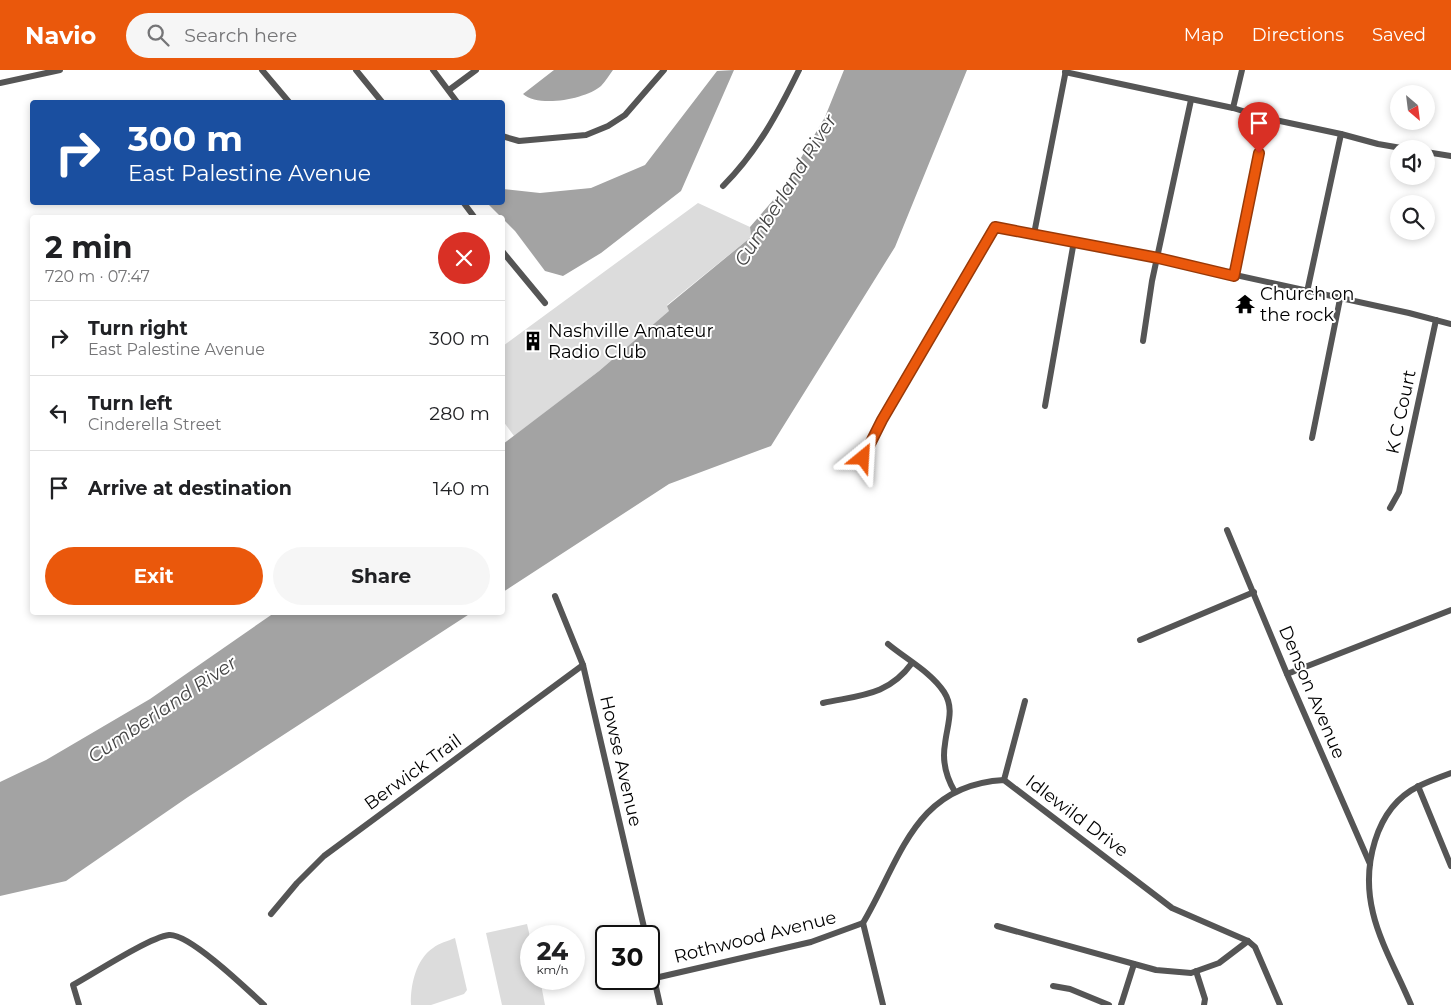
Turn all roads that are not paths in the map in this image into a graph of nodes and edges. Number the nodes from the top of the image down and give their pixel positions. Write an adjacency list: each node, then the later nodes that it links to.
1 (60, 70): 10 (street)
2 (262, 70): 12 (street)
3 (356, 70): 13 (street)
4 (433, 70): 11 (street)
5 (476, 70): 11 (street)
6 (664, 70): 19 (street)
7 (799, 70): 23 (street)
8 (1242, 70): 16 (street)
9 (1065, 71): 15 (street); 24 (street)
10 (0, 83)
11 (449, 90): 14 (street)
12 (287, 100)
13 (380, 100)
14 (456, 100)
15 (1191, 100): 16 (street); 27 (street)
16 (1233, 108): 17 (street)
17 (1266, 118): 18 (street); 28 (street)
18 (1342, 134): 20 (street); 29 (street)
19 (505, 137)
20 (1390, 146)
21 (1435, 153): 22 (street)
22 (1451, 156)
23 (723, 186)
24 (1034, 234): 25 (street); 37 (street)
25 (1074, 241): 27 (street); 35 (street)
26 (505, 255): 31 (street)
27 (1158, 258): 28 (street); 34 (street)
28 (1234, 276): 29 (street)
29 (1307, 292): 30 (street)
30 (1340, 299): 32 (street); 36 (street)
31 (545, 303)
32 (1436, 320): 33 (street); 38 (street, K C Court)
33 (1451, 324)
34 (1143, 341)
35 (1045, 406)
36 (1312, 438)
37 (863, 458)
38 (1390, 508)
39 (1228, 530): 40 (street, Denson Avenue)
40 (1254, 592): 43 (street); 47 (street, Denson Avenue)
41 (555, 596): 46 (street, Howse Avenue)
42 (1450, 613): 47 (street)
43 (1140, 640)
44 (888, 644): 45 (street)
45 (912, 663): 49 (street); 53 (street)
46 (583, 665): 56 (street, Berwick Trail); 58 (street, Howse Avenue)
47 (1286, 674): 54 (street, Denson Avenue)
48 (1025, 701): 51 (street)
49 (823, 703)
50 (1451, 773): 52 (street)
51 (1004, 780): 53 (street, Idlewild Drive); 60 (street, Idlewild Drive)
52 (1418, 786): 54 (street); 55 (street)
53 (955, 792): 57 (street, Idlewild Drive)
54 (1370, 864): 74 (street)
55 (1451, 866)
56 (271, 914)
57 (863, 923): 63 (street, Rothwood Avenue); 69 (street)
58 (643, 925)
59 (997, 926): 61 (street)
60 (1248, 941): 62 (street); 73 (street)
61 (1134, 964): 62 (street); 71 (street)
62 (1196, 971): 72 (street)
63 (660, 977)
64 (1053, 986): 70 (street)
65 (657, 990): 68 (street)
66 (79, 1005): 67 (street)
67 (264, 1005)
68 (660, 1005)
69 (883, 1005)
70 (1109, 1005)
71 (1121, 1005)
72 (1204, 1005)
73 (1280, 1005)
74 (1411, 1005)

